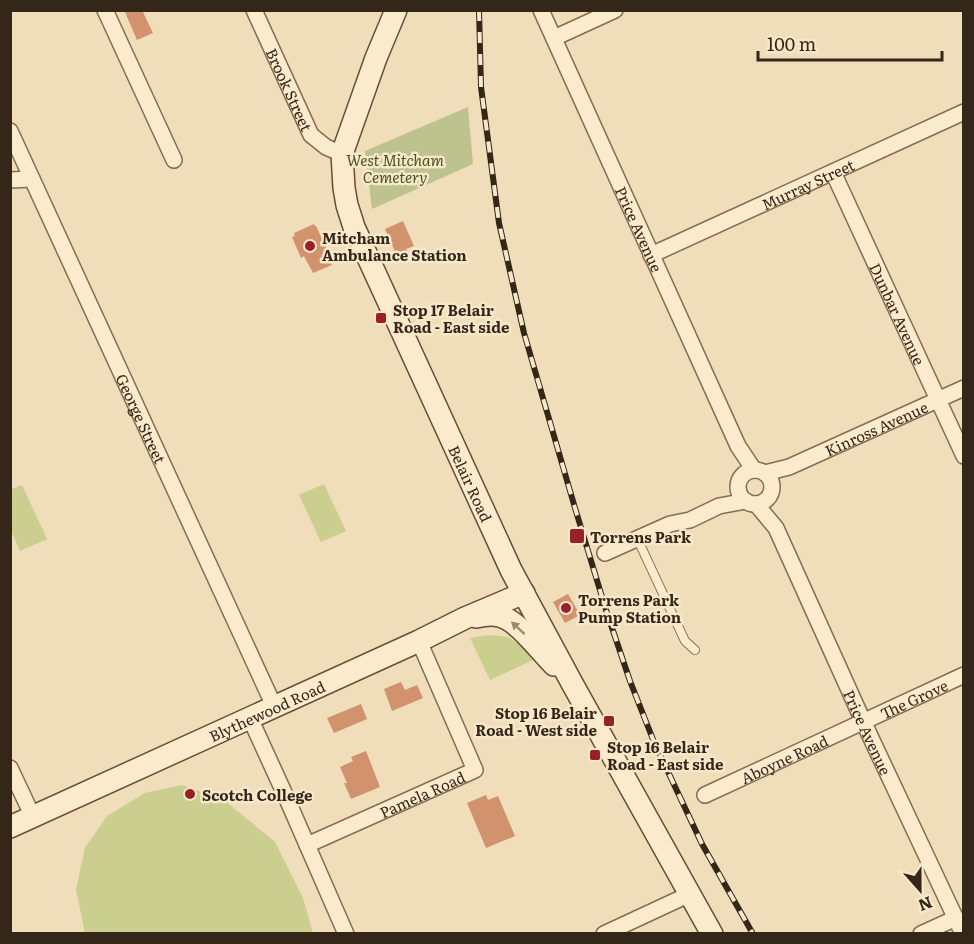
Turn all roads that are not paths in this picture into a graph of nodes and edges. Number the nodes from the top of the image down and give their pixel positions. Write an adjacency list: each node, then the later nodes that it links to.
1 (105, 10): 10 (street)
2 (254, 10): 9 (street, Brook Street)
3 (396, 10): 9 (main road, Belair Road)
4 (541, 10): 6 (street, Price Avenue)
5 (615, 10): 6 (street)
6 (554, 38): 14 (street, Price Avenue)
7 (963, 112): 11 (street, Murray Street)
8 (10, 131): 12 (street, George Street)
9 (342, 154): 24 (main road, Belair Road)
10 (174, 160)
11 (833, 172): 14 (street, Murray Street); 16 (street, Dunbar Avenue)
12 (32, 179): 13 (street); 30 (street, George Street)
13 (10, 180)
14 (651, 255): 18 (street, Price Avenue)
15 (963, 388): 16 (street, Kinross Avenue)
16 (938, 400): 17 (street, Dunbar Avenue); 18 (street, Kinross Avenue)
17 (963, 456)
18 (757, 480): 19 (street); 19 (street, Price Avenue); 20 (street); 21 (street, Price Avenue)
19 (751, 502): 20 (street); 21 (street, Price Avenue)
20 (719, 506): 22 (street)
21 (776, 528): 32 (street, Price Avenue)
22 (637, 538): 23 (street); 27 (lane)
23 (605, 553)
24 (524, 593): 25 (main road, Blythewood Road); 29 (main road, Belair Road)
25 (465, 618): 26 (main road, Blythewood Road); 29 (main road, one-way to 25)
26 (418, 641): 30 (main road, Blythewood Road); 37 (street, Pamela Road)
27 (695, 650)
28 (963, 675): 32 (street, The Grove)
29 (573, 685): 38 (main road, Belair Road)
30 (274, 706): 31 (main road, Blythewood Road)
31 (250, 718): 35 (main road, Blythewood Road); 37 (street)
32 (863, 722): 34 (street, Aboyne Road); 39 (street, Price Avenue)
33 (10, 768): 35 (street)
34 (705, 795)
35 (33, 817): 36 (main road, Blythewood Road)
36 (10, 827)
37 (307, 845): 40 (street)
38 (690, 894): 41 (street); 42 (main road, Belair Road)
39 (956, 918): 43 (street); 44 (street, Price Avenue)
40 (346, 933)
41 (604, 933)
42 (712, 933)
43 (921, 933)
44 (963, 933)

